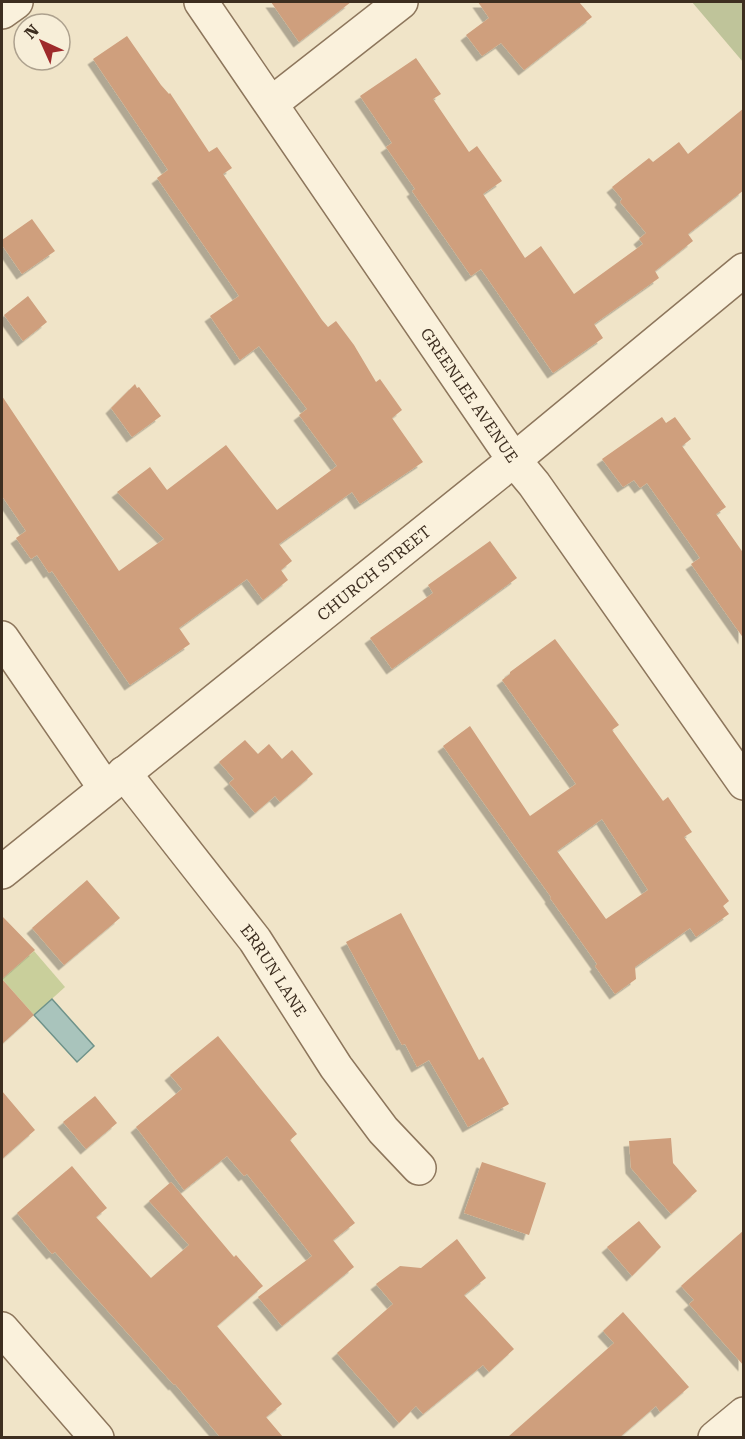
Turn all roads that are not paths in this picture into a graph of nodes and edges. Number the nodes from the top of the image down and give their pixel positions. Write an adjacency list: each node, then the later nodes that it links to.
1 (16, 2): 4 (street)
2 (201, 2): 5 (street, GREENLEE AVENUE)
3 (401, 2): 5 (street)
4 (2, 12)
5 (272, 103): 7 (street, GREENLEE AVENUE)
6 (744, 270): 7 (street, CHURCH STREET)
7 (514, 460): 9 (street, CHURCH STREET); 10 (street, GREENLEE AVENUE)
8 (2, 638): 9 (street, ERRUN LANE)
9 (115, 781): 11 (street, CHURCH STREET); 12 (street, ERRUN LANE)
10 (744, 783)
11 (2, 872)
12 (419, 1168)
13 (2, 1329): 15 (street)
14 (744, 1413): 16 (street)
15 (97, 1437)
16 (716, 1437)

